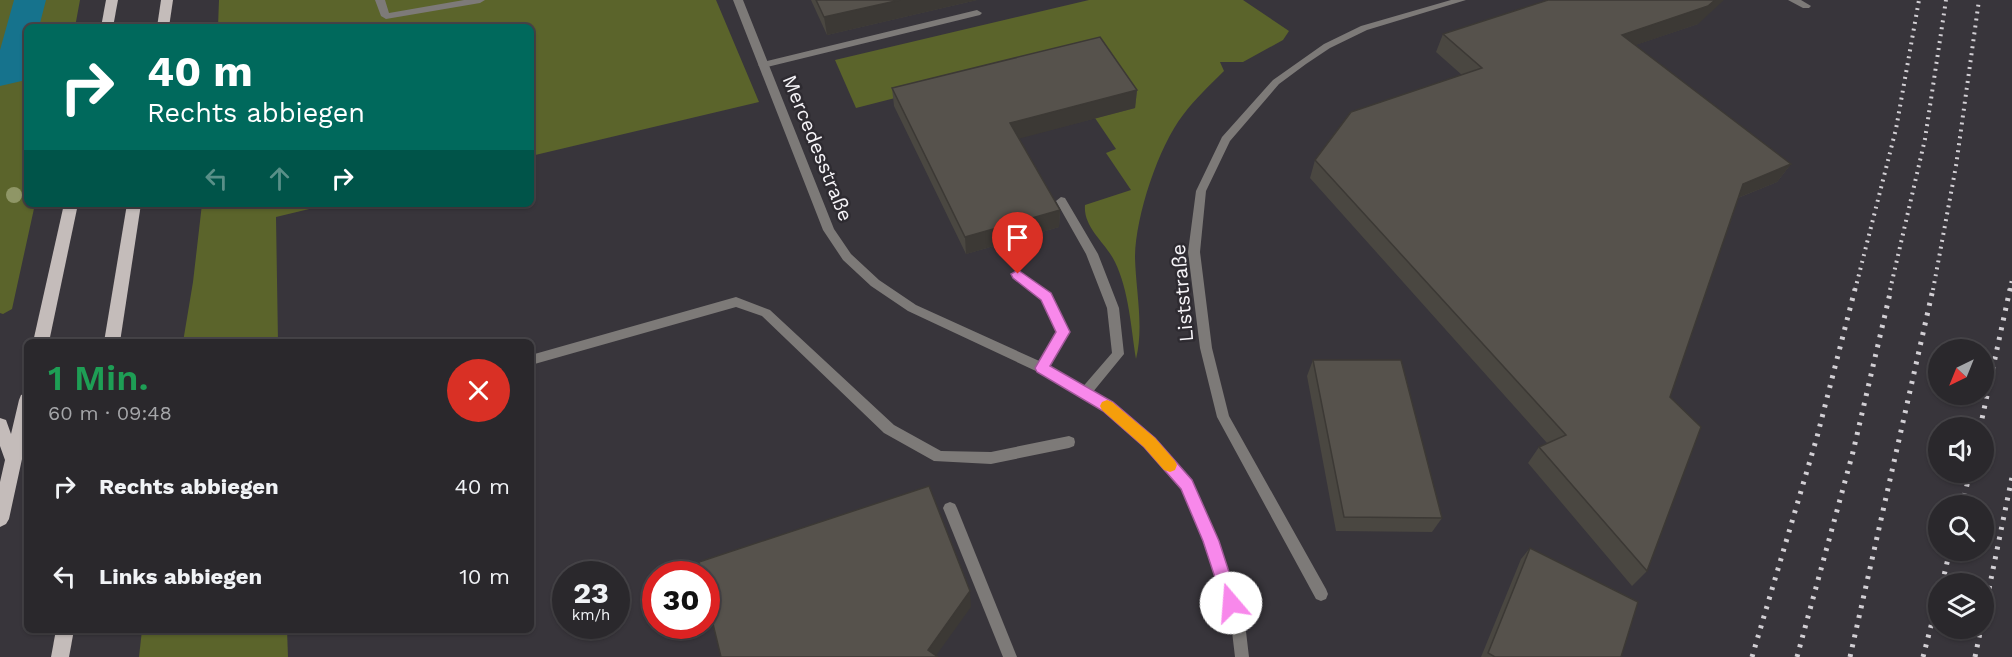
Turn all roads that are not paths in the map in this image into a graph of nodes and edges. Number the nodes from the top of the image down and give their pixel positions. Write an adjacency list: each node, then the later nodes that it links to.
1 (112, 0): 10 (main road)
2 (167, 0): 11 (main road)
3 (380, 0): 4 (street)
4 (480, 0)
5 (738, 0): 12 (street, Mercedesstraße)
6 (1461, 0): 28 (street, Liststraße)
7 (1793, 0): 8 (street)
8 (1806, 6)
9 (977, 13): 12 (street)
10 (108, 24)
11 (163, 24)
12 (763, 65): 20 (street, Mercedesstraße)
13 (1061, 201): 21 (street)
14 (70, 207): 17 (main road)
15 (134, 207): 18 (main road)
16 (1018, 274): 20 (street)
17 (42, 339)
18 (112, 339)
19 (534, 359): 24 (street)
20 (1042, 368): 21 (street, Mercedesstraße)
21 (1084, 394): 32 (street, Mercedesstraße)
22 (24, 413): 25 (main road)
23 (0, 425): 25 (main road)
24 (1069, 442)
25 (13, 459): 27 (main road)
26 (950, 508): 31 (street)
27 (0, 519)
28 (1321, 594)
29 (64, 633): 30 (main road)
30 (60, 657)
31 (1010, 657)
32 (1242, 657)

